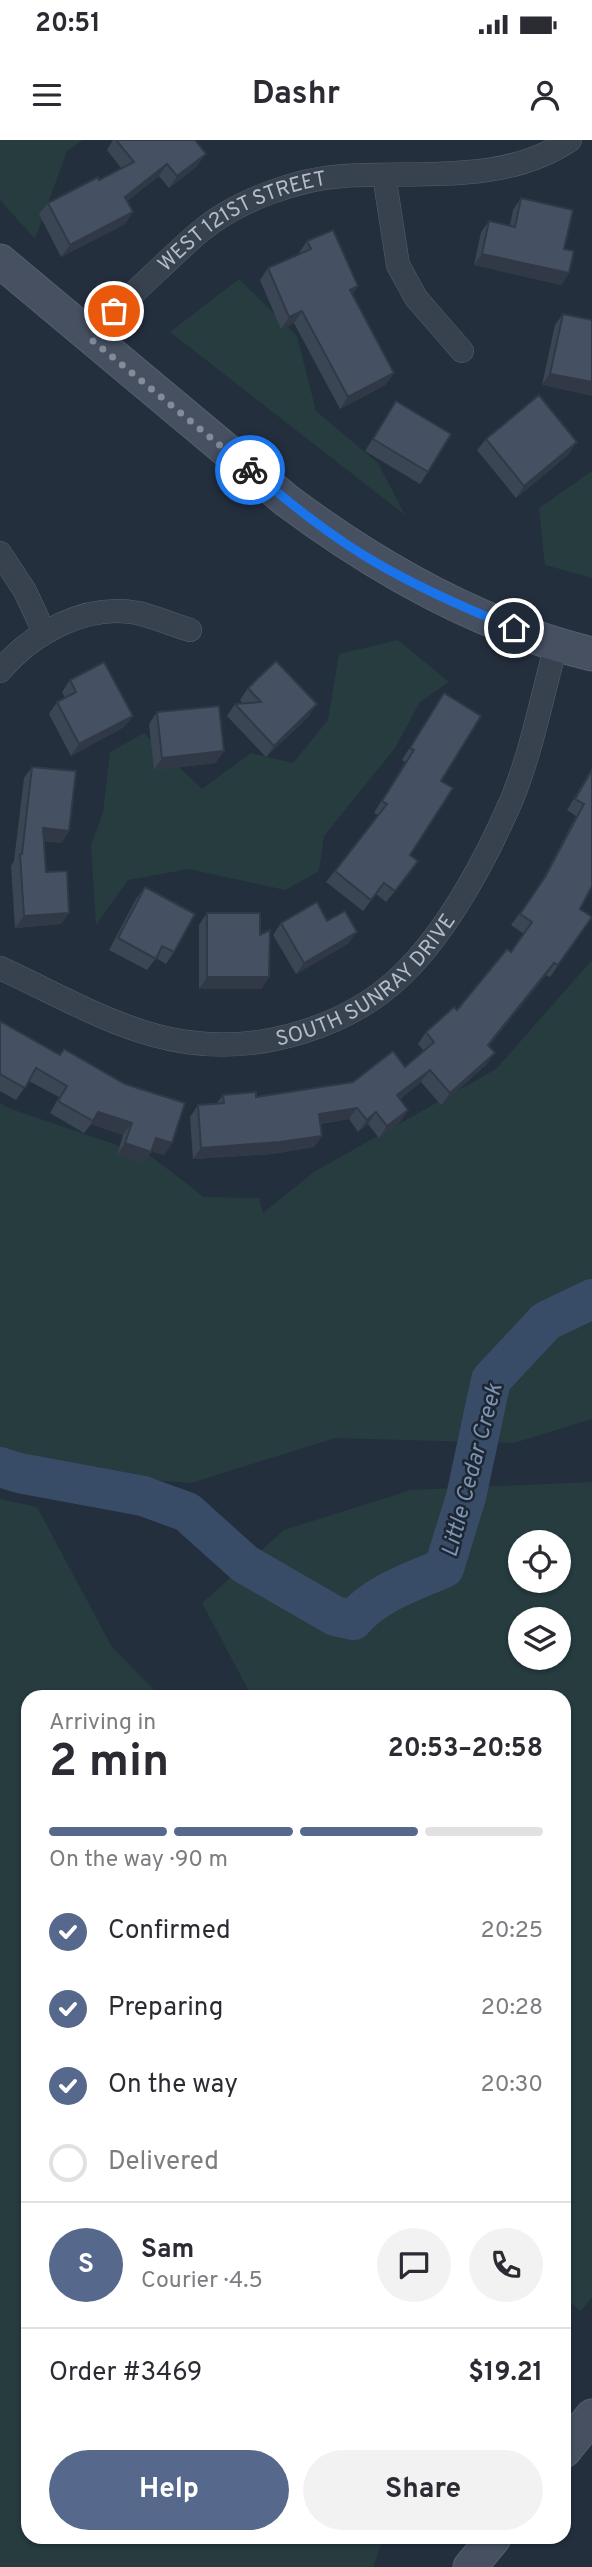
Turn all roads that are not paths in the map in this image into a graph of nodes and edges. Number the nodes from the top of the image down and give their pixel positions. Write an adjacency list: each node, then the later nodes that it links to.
1 (570, 140): 2 (street, WEST 121ST STREET)
2 (384, 175): 4 (street, WEST 121ST STREET); 5 (street)
3 (0, 261): 4 (street)
4 (92, 340): 9 (street)
5 (462, 351)
6 (0, 553): 8 (street)
7 (190, 630): 8 (street)
8 (44, 632): 11 (street)
9 (556, 646): 10 (street); 12 (street, SOUTH SUNRAY DRIVE)
10 (592, 654)
11 (0, 671)
12 (0, 968)
13 (592, 2416): 14 (street)
14 (571, 2442)
15 (489, 2544): 16 (street)
16 (470, 2567)

